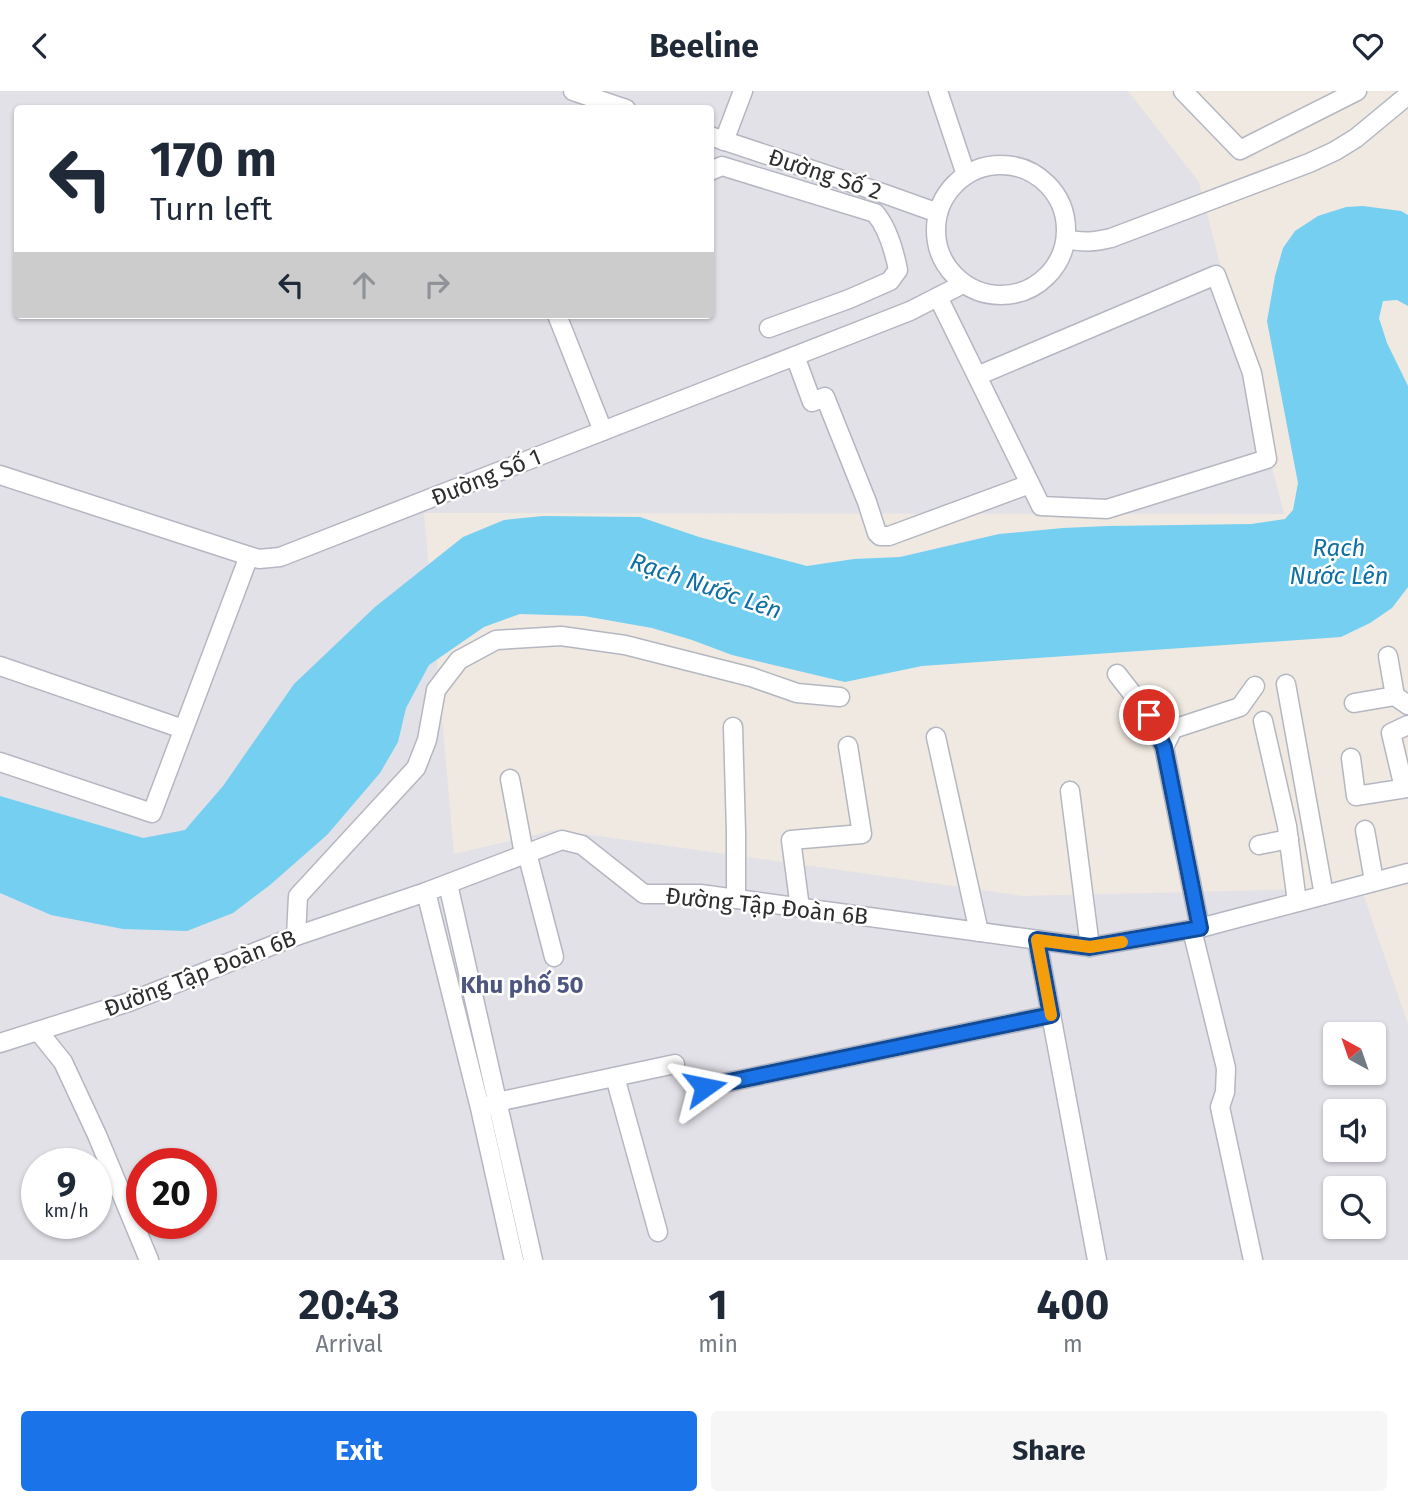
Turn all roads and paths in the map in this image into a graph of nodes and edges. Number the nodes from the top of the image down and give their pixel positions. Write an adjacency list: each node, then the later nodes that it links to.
1 (573, 91): 7 (street)
2 (743, 91): 8 (street)
3 (938, 91): 10 (street)
4 (1183, 91): 5 (street)
5 (1357, 91)
6 (1408, 95): 12 (street)
7 (623, 102)
8 (717, 139): 11 (street, Đường Số 2)
9 (714, 169): 15 (street)
10 (966, 175): 11 (street); 12 (street)
11 (938, 213): 13 (street)
12 (1066, 239): 13 (street)
13 (963, 284): 14 (street, Đường Số 1)
14 (938, 297): 18 (street, Đường Số 1); 20 (street)
15 (849, 299): 17 (street); 18 (street)
16 (559, 319): 21 (street)
17 (769, 328)
18 (860, 330): 19 (street, Đường Số 1)
19 (795, 356): 21 (street, Đường Số 1); 23 (street)
20 (977, 376): 23 (street); 23 (street)
21 (603, 431): 24 (street, Đường Số 1)
22 (0, 475): 24 (street, Đường Số 1)
23 (1030, 484)
24 (249, 556): 36 (street)
25 (1388, 656): 31 (street)
26 (0, 666): 36 (street)
27 (1116, 674): 39 (street)
28 (1286, 684): 53 (street)
29 (1255, 686): 39 (street)
30 (840, 697): 59 (street)
31 (1402, 701): 32 (street)
32 (1354, 703)
33 (1263, 721): 46 (street)
34 (1408, 725): 43 (street)
35 (733, 727): 54 (street)
36 (183, 729): 41 (street)
37 (936, 737): 58 (street)
38 (848, 745): 56 (street)
39 (1164, 747): 57 (street)
40 (1351, 758): 43 (street)
41 (0, 762)
42 (510, 779): 48 (street)
43 (1406, 788)
44 (1070, 791): 61 (street)
45 (1365, 830): 50 (street)
46 (1289, 839): 47 (street); 55 (street)
47 (1259, 845)
48 (526, 854): 51 (street, Đường Tập Đoàn 6B); 54 (street, Đường Tập Đoàn 6B); 62 (street)
49 (1408, 873): 50 (street, Đường Tập Đoàn 6B)
50 (1374, 881): 53 (street, Đường Tập Đoàn 6B)
51 (447, 884): 52 (street, Đường Tập Đoàn 6B); 69 (street)
52 (426, 892): 59 (street, Đường Tập Đoàn 6B); 69 (street)
53 (1324, 895): 55 (street, Đường Tập Đoàn 6B)
54 (736, 899): 56 (street, Đường Tập Đoàn 6B)
55 (1297, 902): 57 (street, Đường Tập Đoàn 6B)
56 (800, 908): 58 (street, Đường Tập Đoàn 6B)
57 (1196, 929): 61 (street, Đường Tập Đoàn 6B); 75 (street)
58 (979, 932): 60 (street, Đường Tập Đoàn 6B)
59 (296, 936): 64 (street, Đường Tập Đoàn 6B)
60 (1037, 940): 61 (street, Đường Tập Đoàn 6B); 63 (street)
61 (1090, 947)
62 (554, 957)
63 (1051, 1015): 68 (street); 74 (street)
64 (38, 1031): 65 (street, Đường Tập Đoàn 6B); 71 (street)
65 (0, 1043)
66 (676, 1064): 67 (street)
67 (615, 1077): 69 (street); 70 (street)
68 (705, 1087)
69 (489, 1105): 72 (street); 73 (street)
70 (658, 1232)
71 (149, 1260)
72 (514, 1260)
73 (533, 1260)
74 (1097, 1260)
75 (1253, 1260)

